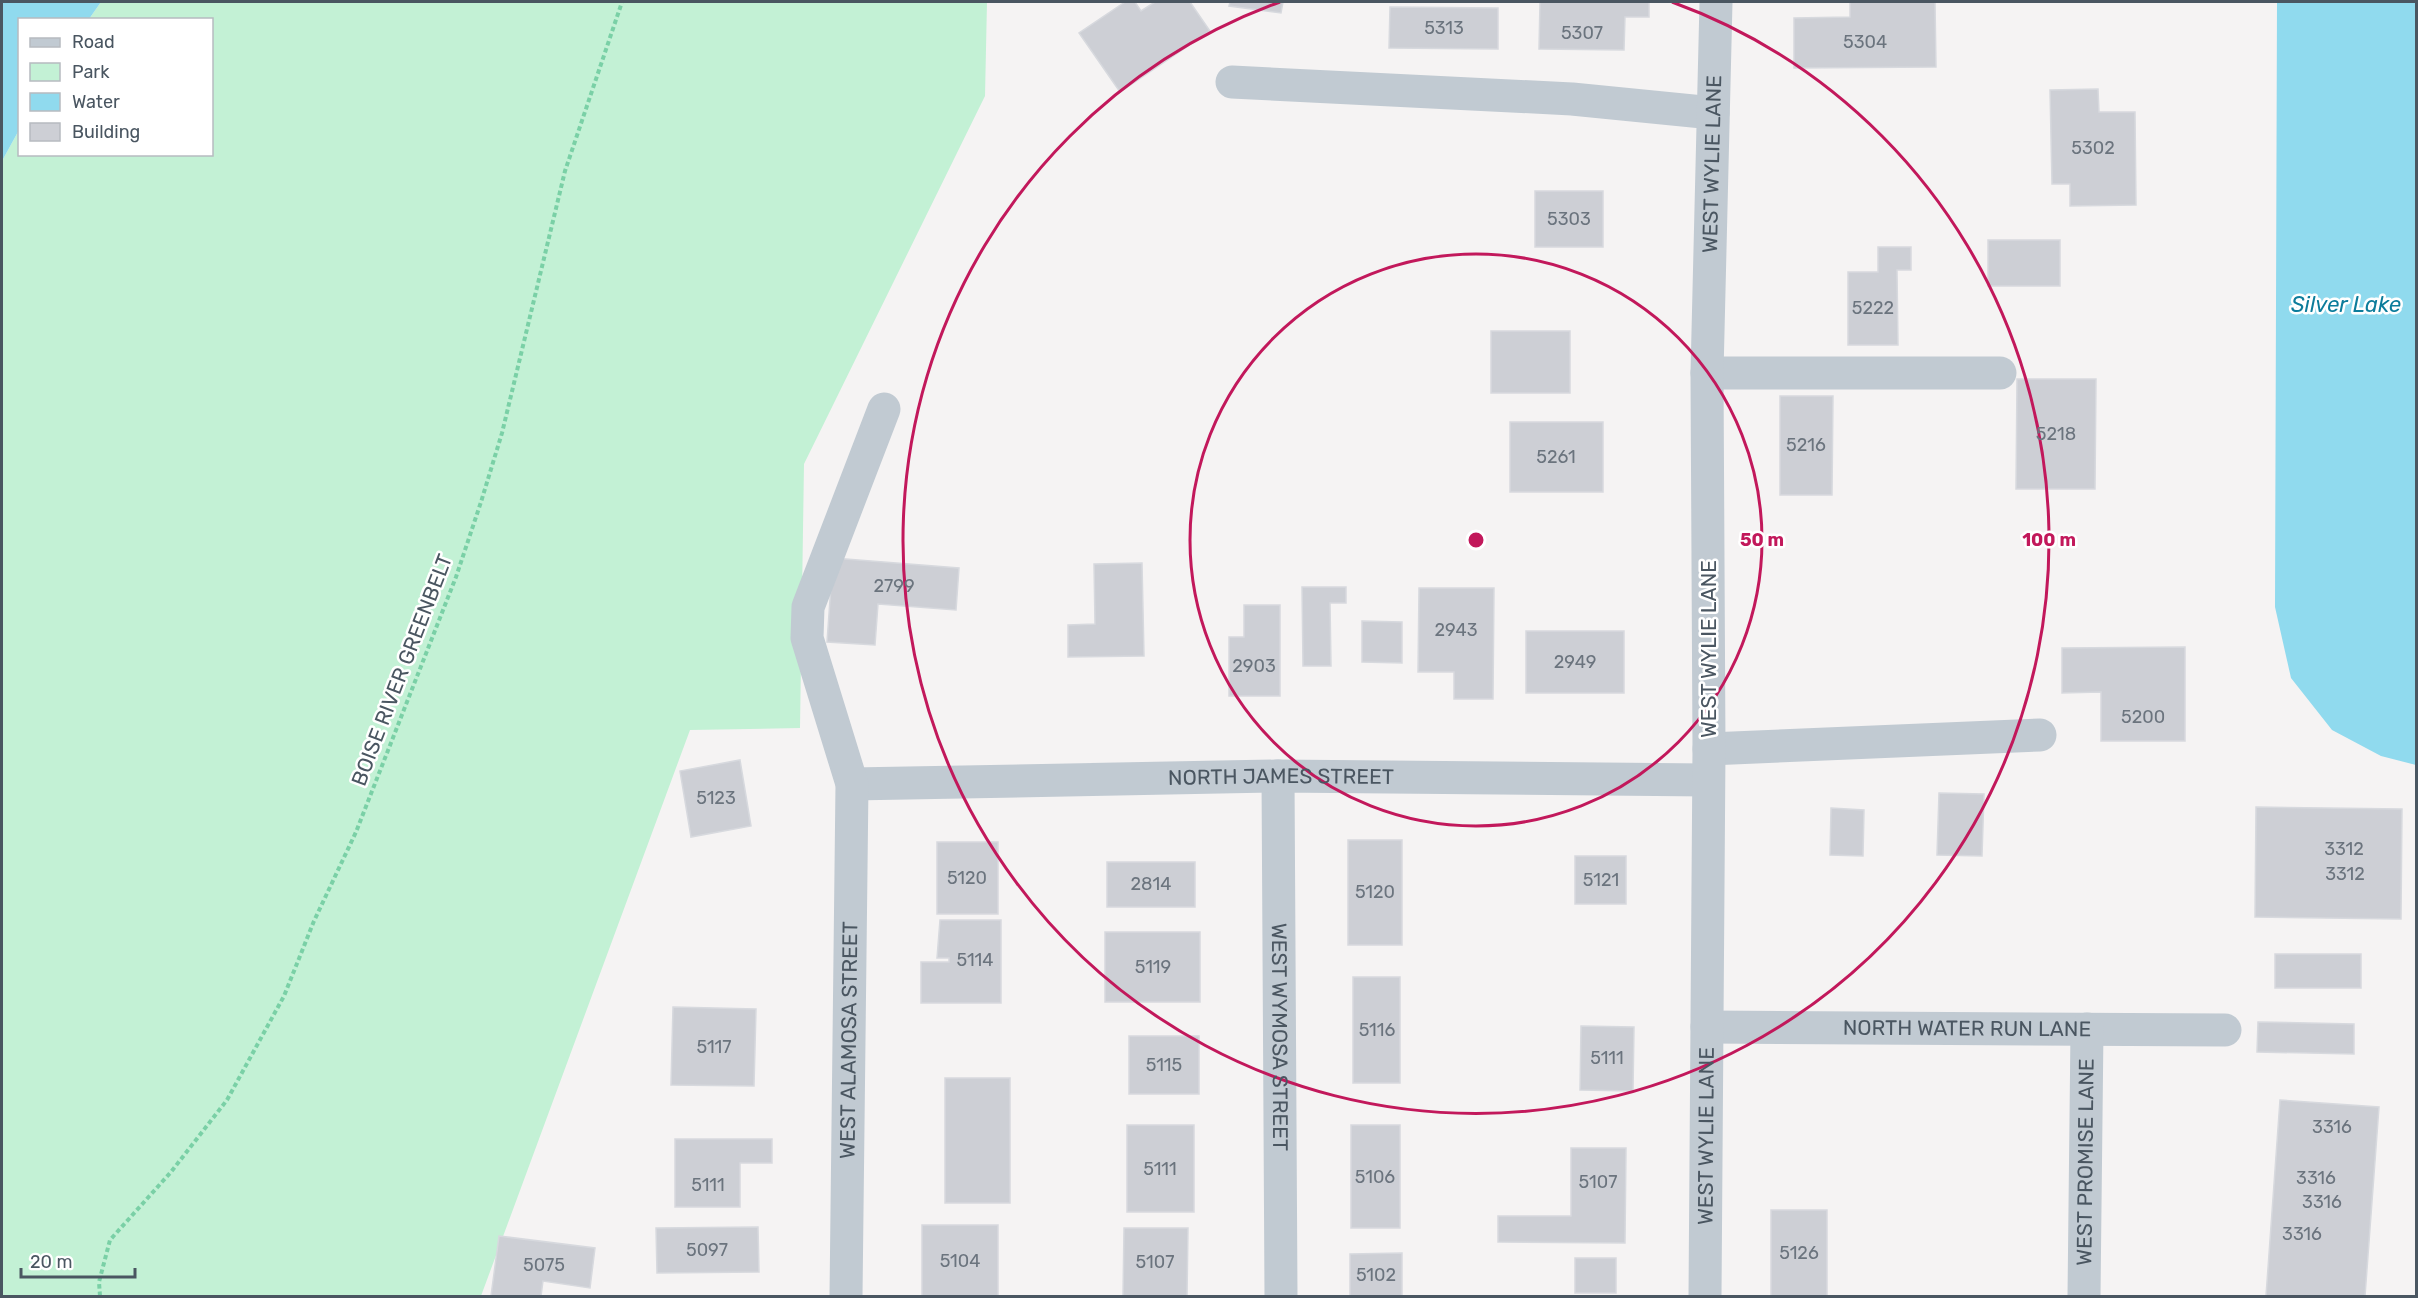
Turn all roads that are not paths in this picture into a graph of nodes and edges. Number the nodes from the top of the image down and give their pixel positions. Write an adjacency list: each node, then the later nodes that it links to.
1 (1716, 2): 3 (street, WEST WYLIE LANE)
2 (1232, 82): 3 (street)
3 (1713, 113): 4 (street, WEST WYLIE LANE)
4 (1707, 374): 5 (street); 8 (street, WEST WYLIE LANE)
5 (2000, 374)
6 (884, 409): 10 (street, WEST ALAMOSA STREET)
7 (2040, 735): 8 (street, NORTH JAMES STREET)
8 (1709, 764): 9 (street, NORTH JAMES STREET); 11 (street, WEST WYLIE LANE)
9 (1278, 777): 10 (street, NORTH JAMES STREET); 15 (street, WEST WYMOSA STREET)
10 (852, 784): 14 (street, WEST ALAMOSA STREET)
11 (1707, 1028): 12 (street, NORTH WATER RUN LANE); 16 (street, WEST WYLIE LANE)
12 (2086, 1029): 13 (street, NORTH WATER RUN LANE); 17 (street, WEST PROMISE LANE)
13 (2225, 1030)
14 (846, 1296)
15 (1281, 1296)
16 (1706, 1296)
17 (2084, 1296)

